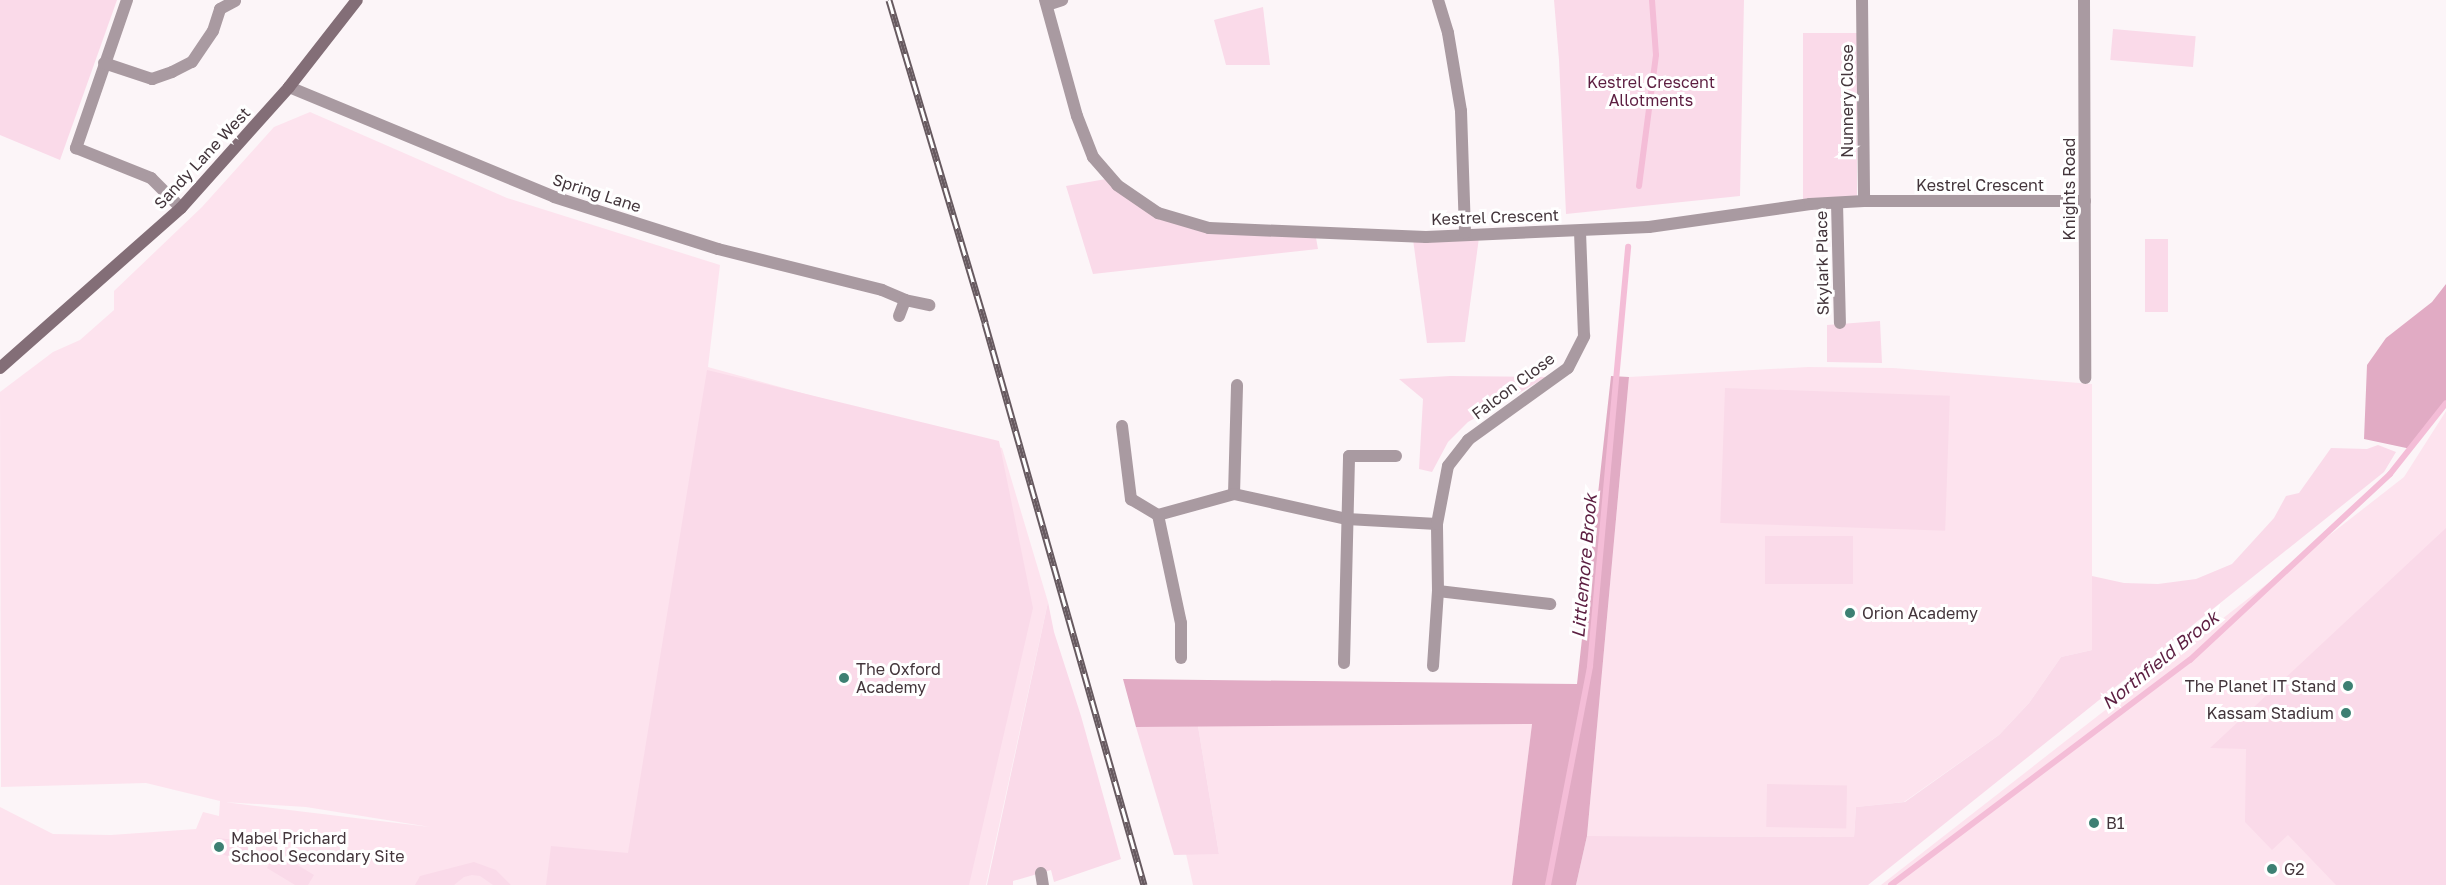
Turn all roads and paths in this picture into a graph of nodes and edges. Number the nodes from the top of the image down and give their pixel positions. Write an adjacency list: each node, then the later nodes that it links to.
1 (127, 0): 9 (street)
2 (357, 0): 10 (street, Sandy Lane West)
3 (1062, 0): 8 (street)
4 (1438, 0): 16 (street)
5 (1862, 0): 11 (street, Nunnery Close)
6 (2084, 0): 12 (street, Knights Road)
7 (235, 1): 9 (street)
8 (1046, 3): 16 (street, Kestrel Crescent)
9 (104, 63): 14 (street)
10 (289, 87): 14 (street, Sandy Lane West); 17 (street, Spring Lane)
11 (1864, 201): 12 (street, Kestrel Crescent); 13 (street, Kestrel Crescent)
12 (2085, 201): 22 (street, Knights Road)
13 (1837, 203): 15 (street, Kestrel Crescent); 20 (street, Skylark Place)
14 (182, 207): 21 (street, Sandy Lane West)
15 (1580, 231): 16 (street, Kestrel Crescent); 29 (street, Falcon Close)
16 (1465, 233)
17 (905, 300): 18 (street, Spring Lane); 19 (street)
18 (929, 305)
19 (899, 316)
20 (1840, 323)
21 (0, 368)
22 (2085, 378)
23 (1237, 385): 26 (street)
24 (1122, 426): 27 (street)
25 (1396, 456): 28 (street)
26 (1234, 494): 27 (street); 28 (street)
27 (1158, 515): 32 (street)
28 (1347, 519): 29 (street); 33 (street)
29 (1437, 524): 30 (street, Falcon Close)
30 (1438, 591): 31 (street); 34 (street, Falcon Close)
31 (1550, 604)
32 (1181, 658)
33 (1344, 663)
34 (1433, 666)

